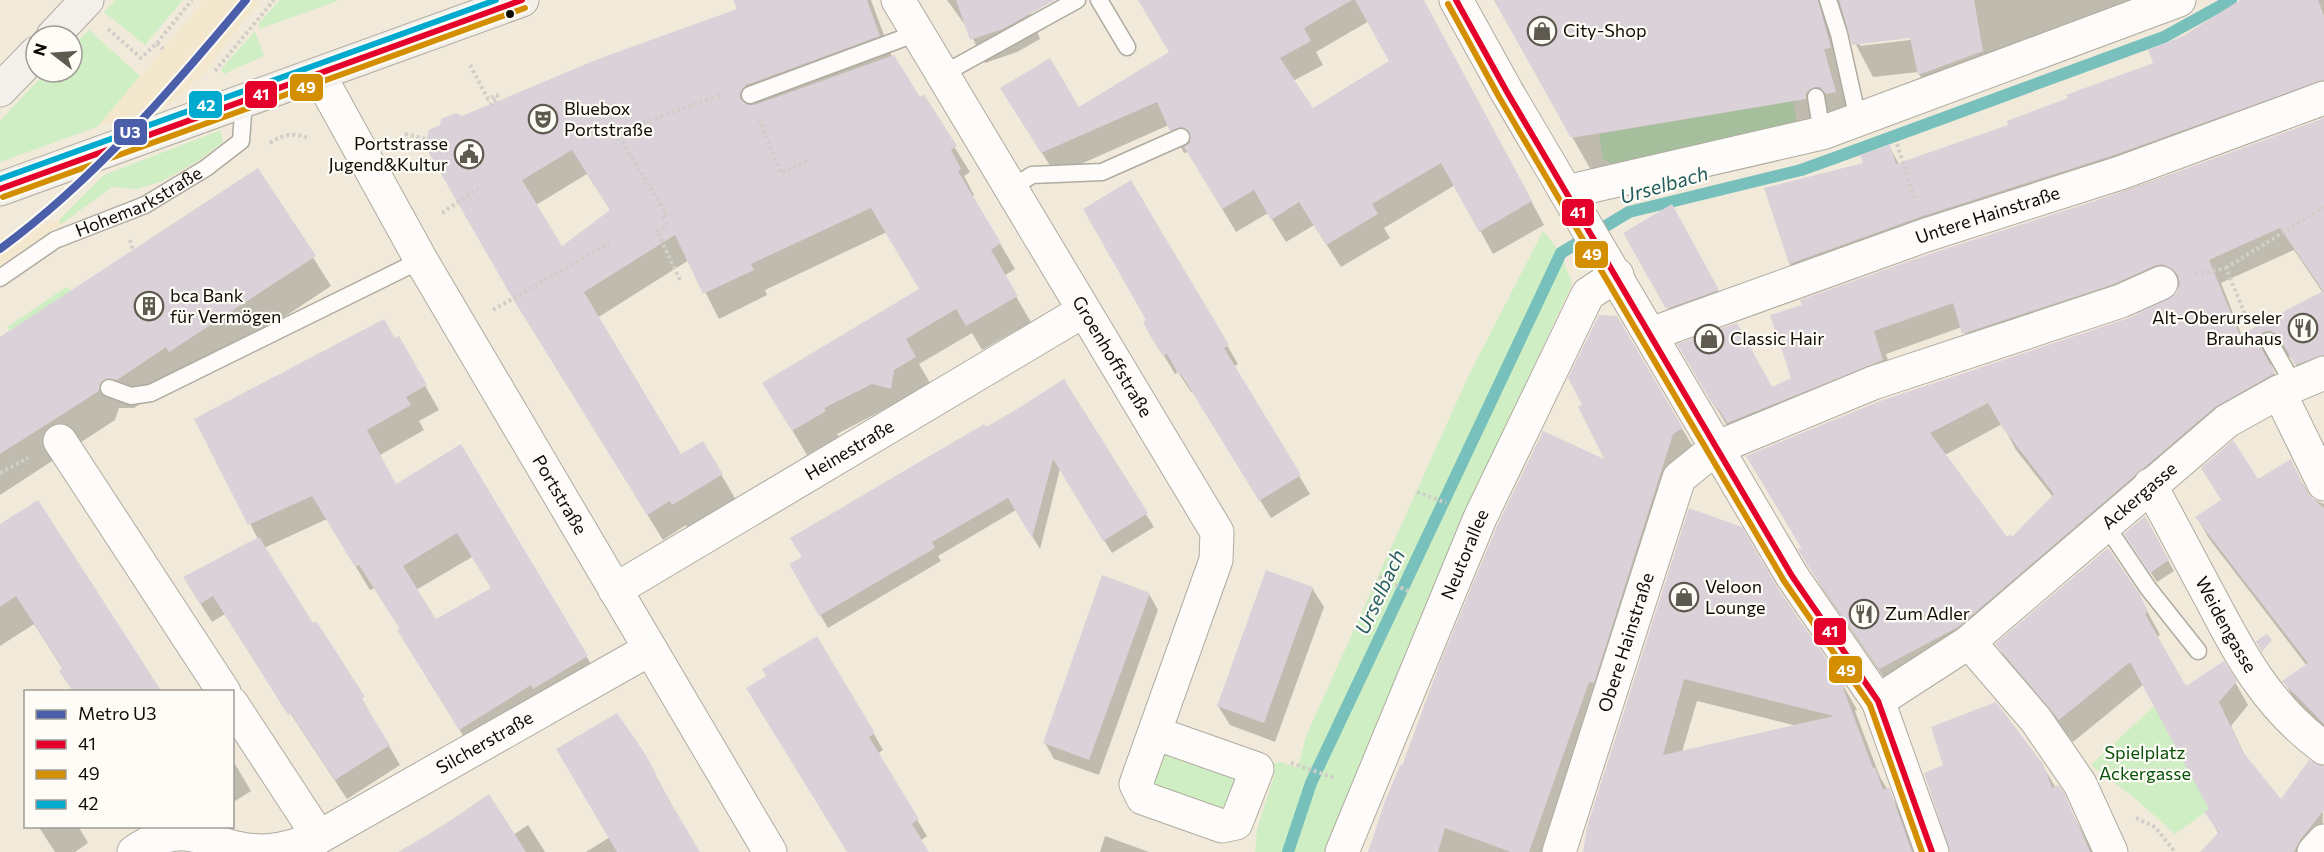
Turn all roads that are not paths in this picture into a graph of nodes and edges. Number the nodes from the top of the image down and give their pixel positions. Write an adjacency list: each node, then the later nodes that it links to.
1 (87, 0): 9 (street)
2 (522, 0): 14 (street)
3 (898, 0): 10 (street, Groenhoffstraße)
4 (1077, 0): 13 (lane)
5 (1099, 0): 11 (lane)
6 (1456, 0): 25 (street)
7 (1828, 0): 20 (lane)
8 (2161, 3): 20 (street)
9 (64, 24)
10 (917, 33): 13 (street, Groenhoffstraße); 16 (lane)
11 (1127, 47)
12 (24, 65): 15 (street)
13 (943, 74): 23 (street, Groenhoffstraße)
14 (319, 75): 19 (street); 27 (street, Portstraße)
15 (0, 90)
16 (750, 95)
17 (1816, 97): 21 (lane)
18 (2324, 98): 31 (street, Untere Hainstraße)
19 (244, 101): 24 (street); 28 (lane, Hohemarkstraße)
20 (1858, 119): 21 (street)
21 (1822, 133): 25 (street)
22 (1181, 137): 23 (lane)
23 (1012, 188): 30 (street, Groenhoffstraße)
24 (0, 189)
25 (1566, 192): 26 (street)
26 (1602, 250): 31 (street); 55 (street, Neutorallee)
27 (421, 260): 34 (lane); 41 (street, Portstraße)
28 (0, 278)
29 (2161, 283): 37 (street, Obere Hainstraße)
30 (1083, 311): 41 (street, Heinestraße); 48 (street, Groenhoffstraße)
31 (1651, 334): 37 (street)
32 (2269, 341): 35 (lane)
33 (2324, 374): 35 (street, Ackergasse)
34 (109, 388)
35 (2287, 388): 38 (street, Ackergasse); 39 (street)
36 (60, 441): 45 (street)
37 (1716, 448): 46 (street); 56 (street, Obere Hainstraße)
38 (2150, 484): 40 (street, Ackergasse); 49 (street, Weidengasse)
39 (2324, 484)
40 (2105, 524): 42 (street, Ackergasse); 44 (lane)
41 (615, 590): 43 (street, Portstraße)
42 (1969, 642): 46 (street, Ackergasse); 58 (street)
43 (650, 649): 50 (street, Silcherstraße); 54 (street, Portstraße)
44 (2198, 651)
45 (223, 690)
46 (1878, 701): 57 (street)
47 (234, 707): 50 (street)
48 (1155, 733)
49 (2324, 748)
50 (319, 837): 52 (street, Silcherstraße)
51 (2324, 841): 59 (street)
52 (245, 851): 53 (street, Silcherstraße)
53 (134, 852)
54 (770, 852)
55 (1342, 852)
56 (1559, 852)
57 (1932, 852)
58 (2110, 852)
59 (2314, 852)

